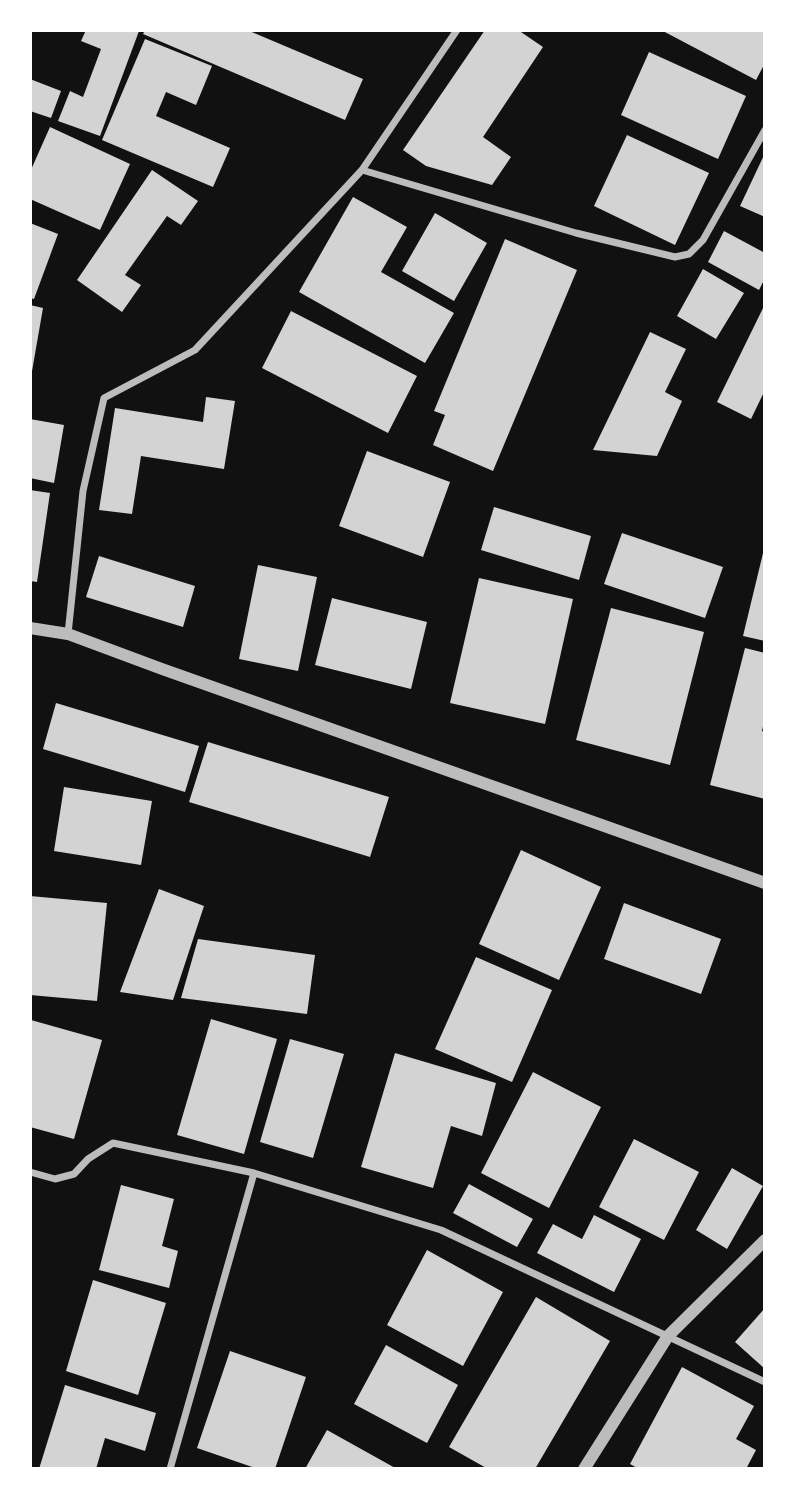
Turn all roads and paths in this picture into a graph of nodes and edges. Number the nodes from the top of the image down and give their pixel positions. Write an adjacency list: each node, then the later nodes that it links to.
1 (457, 30): 3 (street)
2 (765, 130): 3 (street)
3 (362, 170): 5 (street)
4 (30, 628): 5 (street)
5 (68, 634): 6 (street)
6 (765, 883)
7 (30, 1172): 8 (street)
8 (254, 1173): 10 (street); 12 (street)
9 (765, 1240): 10 (street)
10 (668, 1336): 11 (street); 13 (street)
11 (765, 1382)
12 (170, 1469)
13 (584, 1469)

